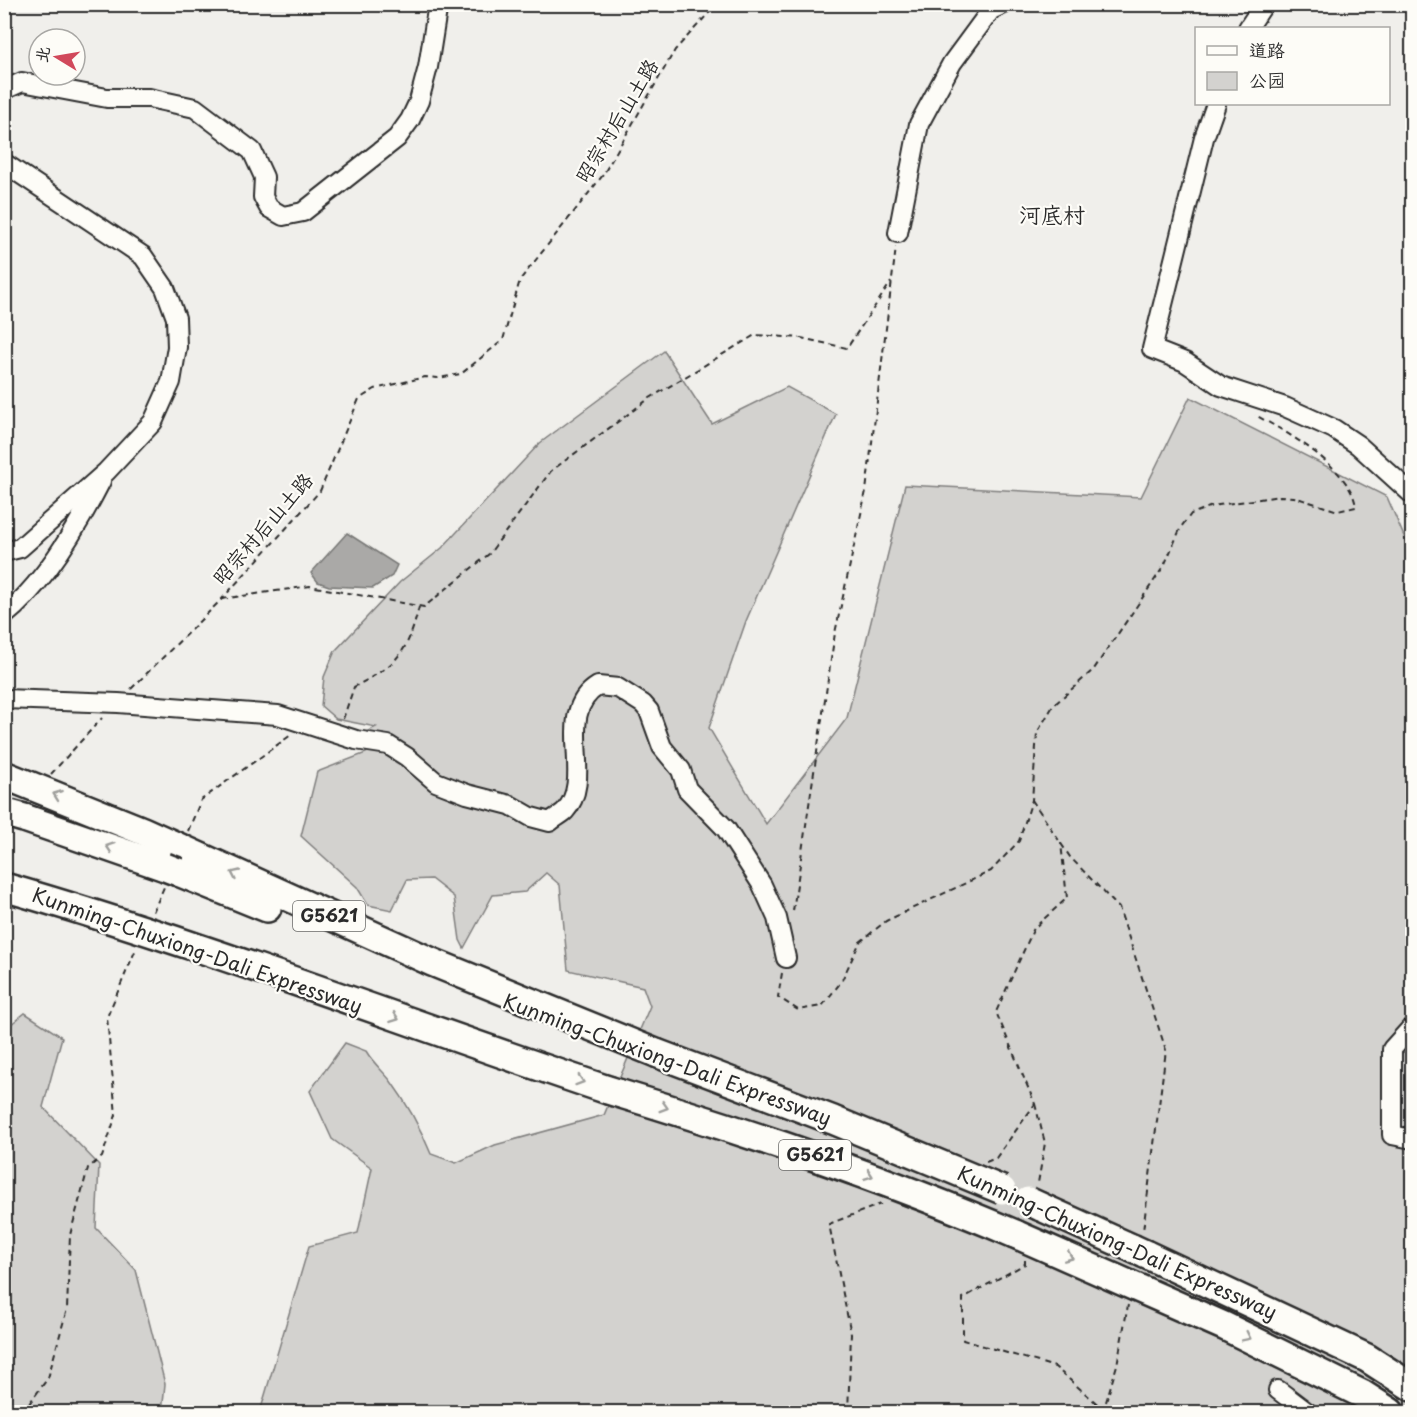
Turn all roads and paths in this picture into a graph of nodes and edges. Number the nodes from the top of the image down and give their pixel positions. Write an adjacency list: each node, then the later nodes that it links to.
1 (717, 4): 15 (path, 昭宗村后山土路)
2 (1004, 4): 9 (street)
3 (1264, 4): 5 (street)
4 (435, 6): 6 (street)
5 (1249, 27)
6 (4, 90)
7 (1216, 105): 13 (street)
8 (4, 163): 12 (street)
9 (898, 233): 10 (path)
10 (892, 281): 15 (path); 26 (path)
11 (1247, 411): 21 (path)
12 (106, 472): 14 (street); 16 (street)
13 (1413, 494)
14 (4, 552)
15 (419, 605): 18 (path)
16 (4, 616)
17 (4, 699): 19 (street)
18 (351, 722)
19 (308, 723): 23 (path); 28 (street)
20 (4, 775): 30 (highway, G5621, one-way to 20)
21 (1032, 800): 24 (path); 28 (path)
22 (13, 815): 30 (highway, Kunming-Chuxiong-Dali Expressway / G5621, one-way to 22)
23 (184, 840)
24 (1061, 843): 31 (path); 37 (path)
25 (4, 887): 36 (highway, Kunming-Chuxiong-Dali Expressway / G5621, one-way to 36, bridge)
26 (792, 914)
27 (137, 948): 42 (path)
28 (786, 958)
29 (1413, 1027): 32 (street)
30 (656, 1053): 34 (highway, Kunming-Chuxiong-Dali Expressway / G5621, bridge)
31 (1035, 1104): 33 (path); 34 (path)
32 (1413, 1139)
33 (984, 1163)
34 (1036, 1198): 37 (highway, Kunming-Chuxiong-Dali Expressway / G5621)
35 (885, 1202): 43 (path)
36 (1021, 1245): 41 (path); 45 (highway, Kunming-Chuxiong-Dali Expressway / G5621, one-way to 45)
37 (1140, 1245): 39 (highway, Kunming-Chuxiong-Dali Expressway / G5621)
38 (1128, 1304): 41 (path)
39 (1413, 1387)
40 (1278, 1390): 44 (street)
41 (1102, 1410)
42 (23, 1413)
43 (848, 1413)
44 (1307, 1413)
45 (1390, 1413)

